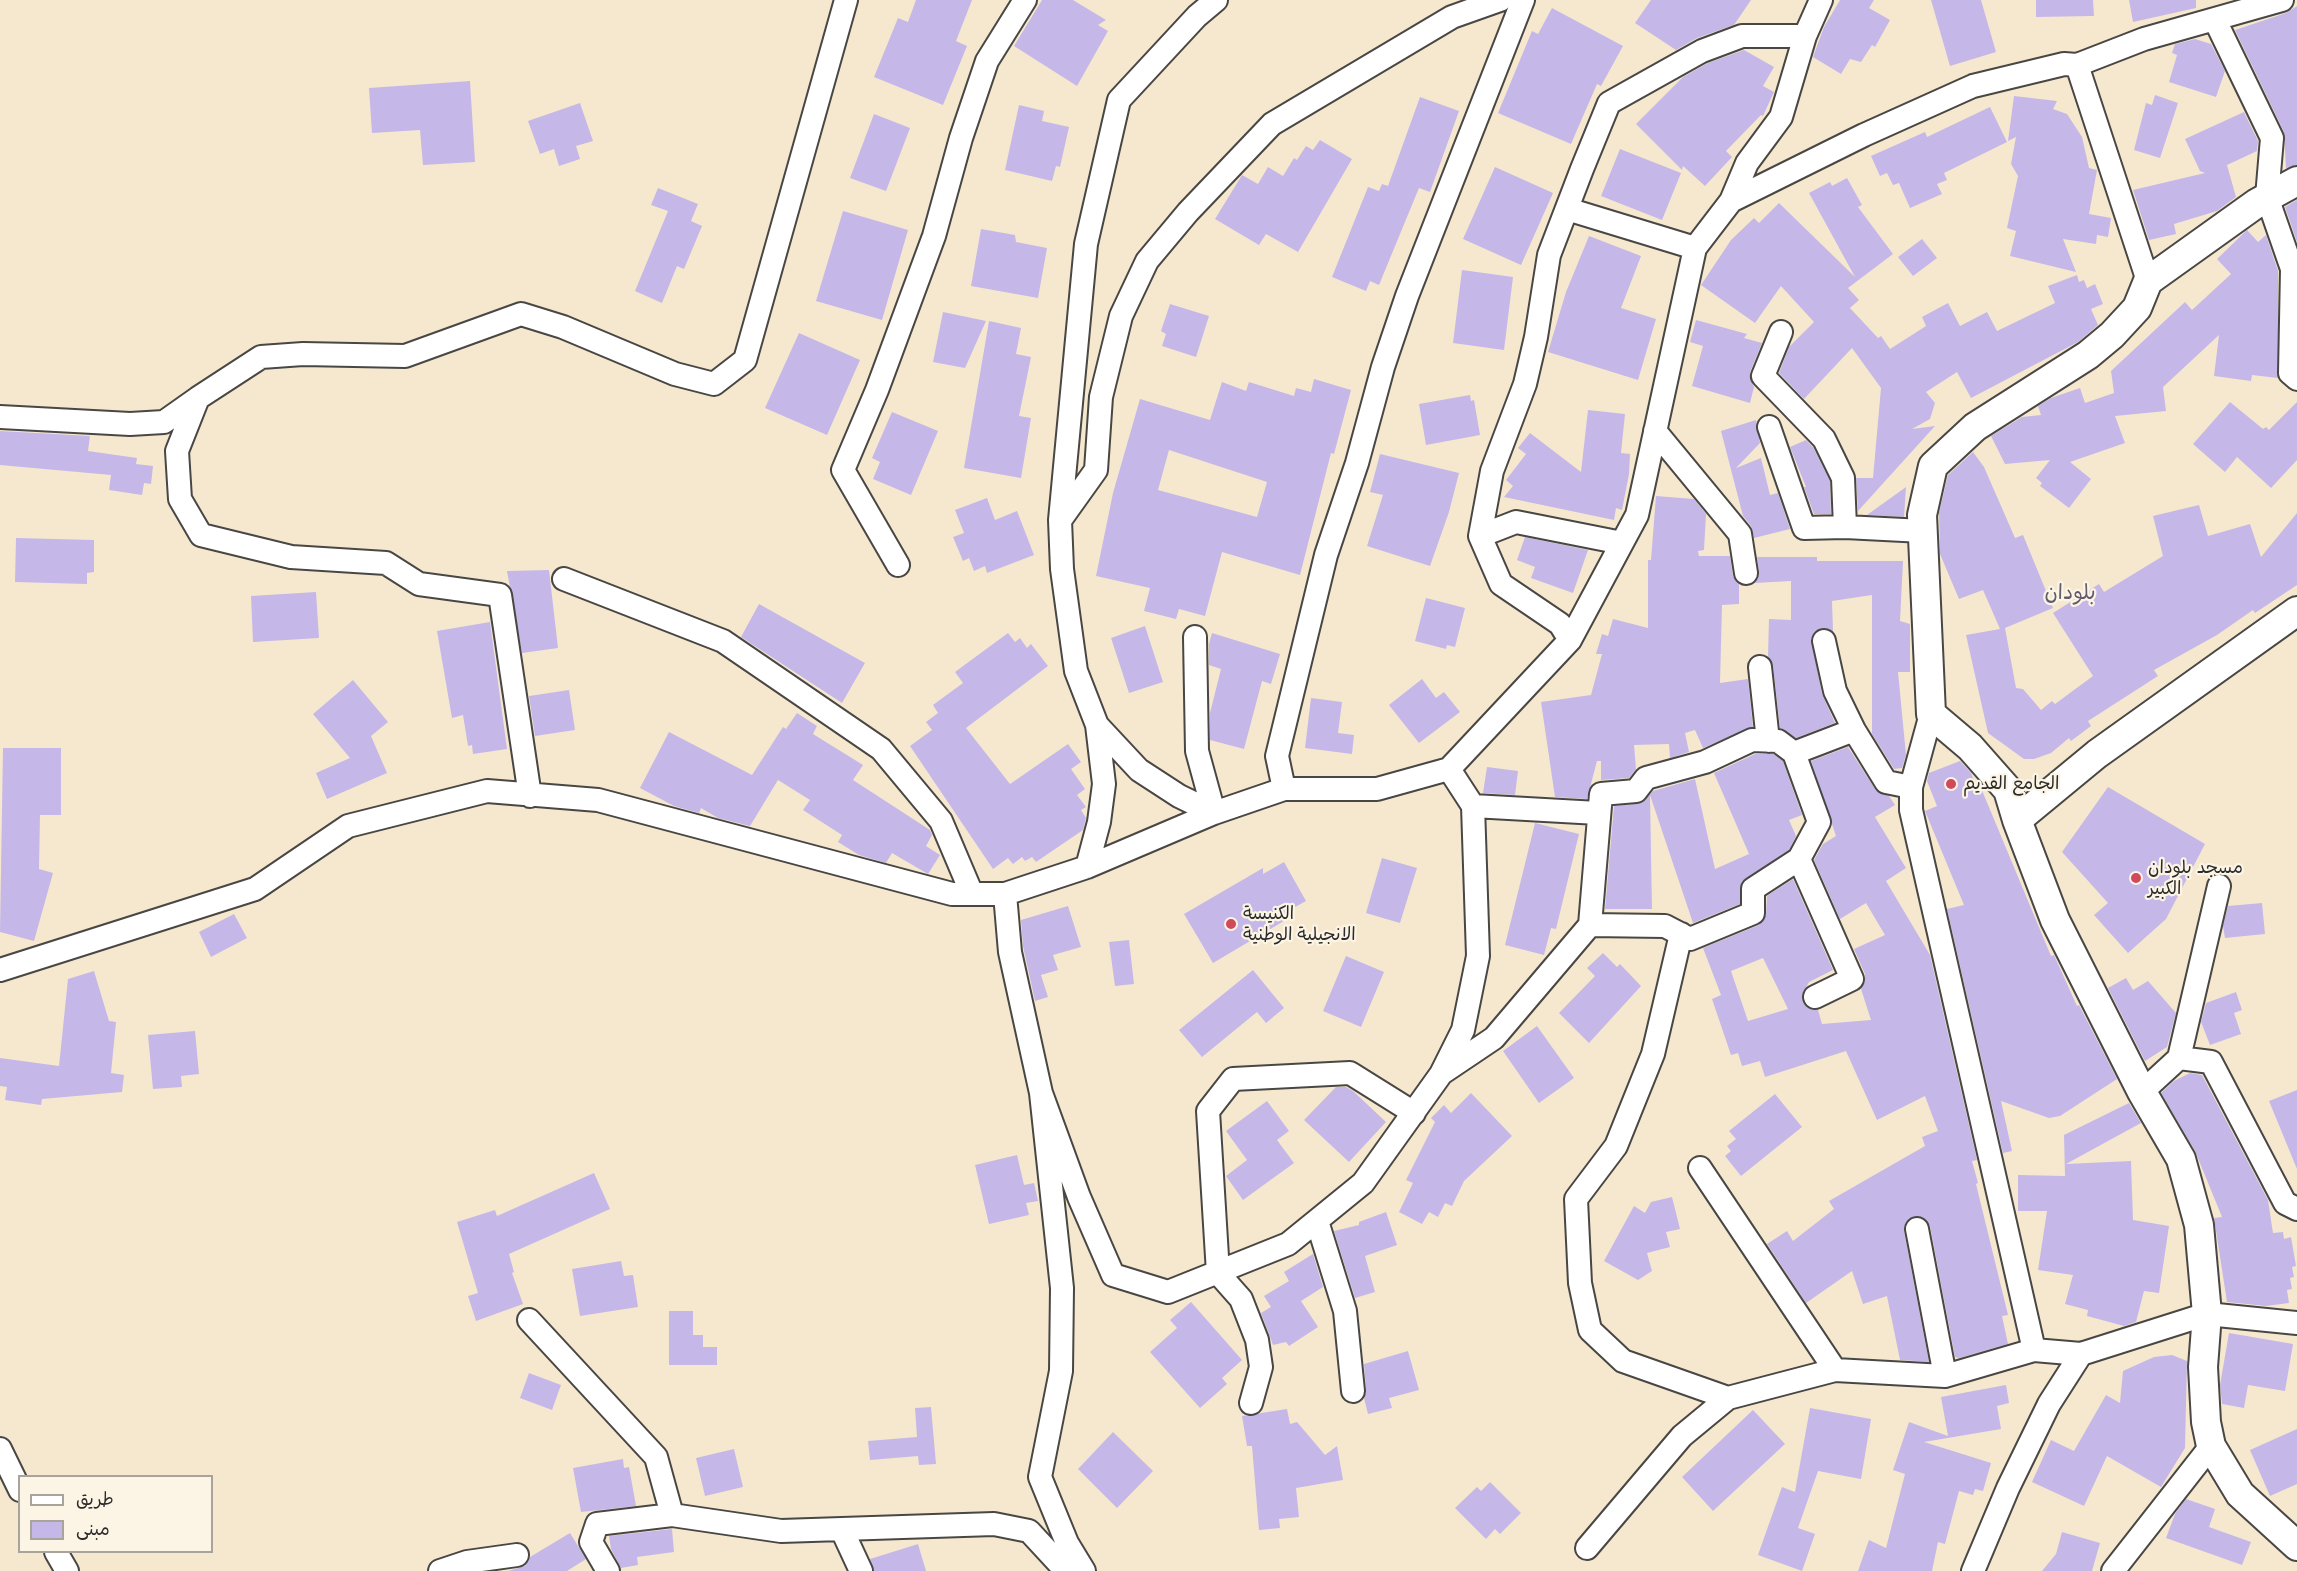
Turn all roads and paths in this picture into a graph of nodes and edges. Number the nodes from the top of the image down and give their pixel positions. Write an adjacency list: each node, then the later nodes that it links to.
1 (846, 0): 19 (street)
2 (1025, 0): 28 (street)
3 (1216, 0): 23 (street)
4 (1500, 0): 23 (street)
5 (1523, 0): 43 (street)
6 (1821, 0): 9 (street)
7 (2282, 0): 8 (street)
8 (2215, 20): 10 (street); 12 (street)
9 (1805, 36): 13 (street); 14 (street)
10 (2077, 65): 13 (street); 16 (street)
11 (2297, 181): 12 (main road)
12 (2267, 197): 16 (main road); 18 (street)
13 (1731, 201): 15 (street)
14 (1567, 209): 15 (street); 26 (street)
15 (1695, 248): 22 (street)
16 (2148, 281): 25 (main road)
17 (1781, 332): 24 (street)
18 (2297, 379)
19 (198, 398): 20 (street); 44 (street)
20 (0, 417)
21 (1769, 427): 24 (street)
22 (1655, 431): 27 (street); 29 (street)
23 (1060, 520): 37 (street)
24 (1845, 527): 25 (street)
25 (1923, 531): 36 (main road)
26 (1480, 536): 27 (street); 33 (street)
27 (1622, 543): 33 (street)
28 (898, 565)
29 (1746, 573)
30 (564, 579): 52 (street)
31 (2297, 611): 48 (main road)
32 (1196, 637): 46 (street)
33 (1570, 640): 41 (street)
34 (1824, 641): 38 (street)
35 (1760, 668): 39 (street)
36 (1931, 714): 42 (street); 48 (main road)
37 (1096, 725): 46 (street); 50 (street)
38 (1854, 730): 40 (street); 42 (street)
39 (1768, 741): 40 (street); 47 (street)
40 (1794, 753): 49 (street)
41 (1449, 769): 43 (street); 45 (street)
42 (1911, 787): 71 (street)
43 (1284, 789): 46 (street)
44 (530, 796): 52 (street); 56 (street)
45 (1473, 806): 47 (street); 59 (street)
46 (1214, 813): 50 (street)
47 (1598, 813): 54 (street)
48 (2017, 820): 60 (main road)
49 (1799, 859): 55 (street); 57 (street)
50 (1087, 867): 53 (street)
51 (2219, 886): 58 (street)
52 (972, 894): 53 (street)
53 (1005, 894): 61 (street)
54 (1590, 925): 55 (street); 59 (street)
55 (1681, 934): 76 (street)
56 (0, 970)
57 (1815, 997)
58 (2179, 1058): 60 (street); 64 (street)
59 (1441, 1074): 62 (street)
60 (2142, 1092): 68 (main road)
61 (1041, 1093): 67 (street); 93 (street)
62 (1414, 1113): 65 (street); 67 (street)
63 (1700, 1168): 73 (street)
64 (2297, 1209)
65 (1317, 1221): 67 (street); 75 (street)
66 (1917, 1229): 74 (street)
67 (1218, 1274): 77 (street)
68 (2207, 1314): 70 (street); 72 (street); 78 (main road)
69 (529, 1320): 81 (street)
70 (2297, 1323)
71 (2034, 1350): 72 (street); 74 (street)
72 (2081, 1354): 94 (street)
73 (1834, 1370): 74 (street); 76 (street)
74 (1946, 1376)
75 (1353, 1391)
76 (1728, 1398): 84 (street)
77 (1251, 1403)
78 (2211, 1446): 83 (main road); 95 (street)
79 (0, 1449): 80 (street)
80 (18, 1486)
81 (672, 1515): 82 (street); 90 (street)
82 (842, 1530): 91 (street); 92 (street)
83 (2297, 1546)
84 (1587, 1548)
85 (57, 1553): 88 (street)
86 (517, 1555): 87 (street)
87 (467, 1566): 89 (street)
88 (68, 1571)
89 (440, 1571)
90 (608, 1571)
91 (861, 1571)
92 (1066, 1571)
93 (1084, 1571)
94 (1973, 1571)
95 (2113, 1571)

